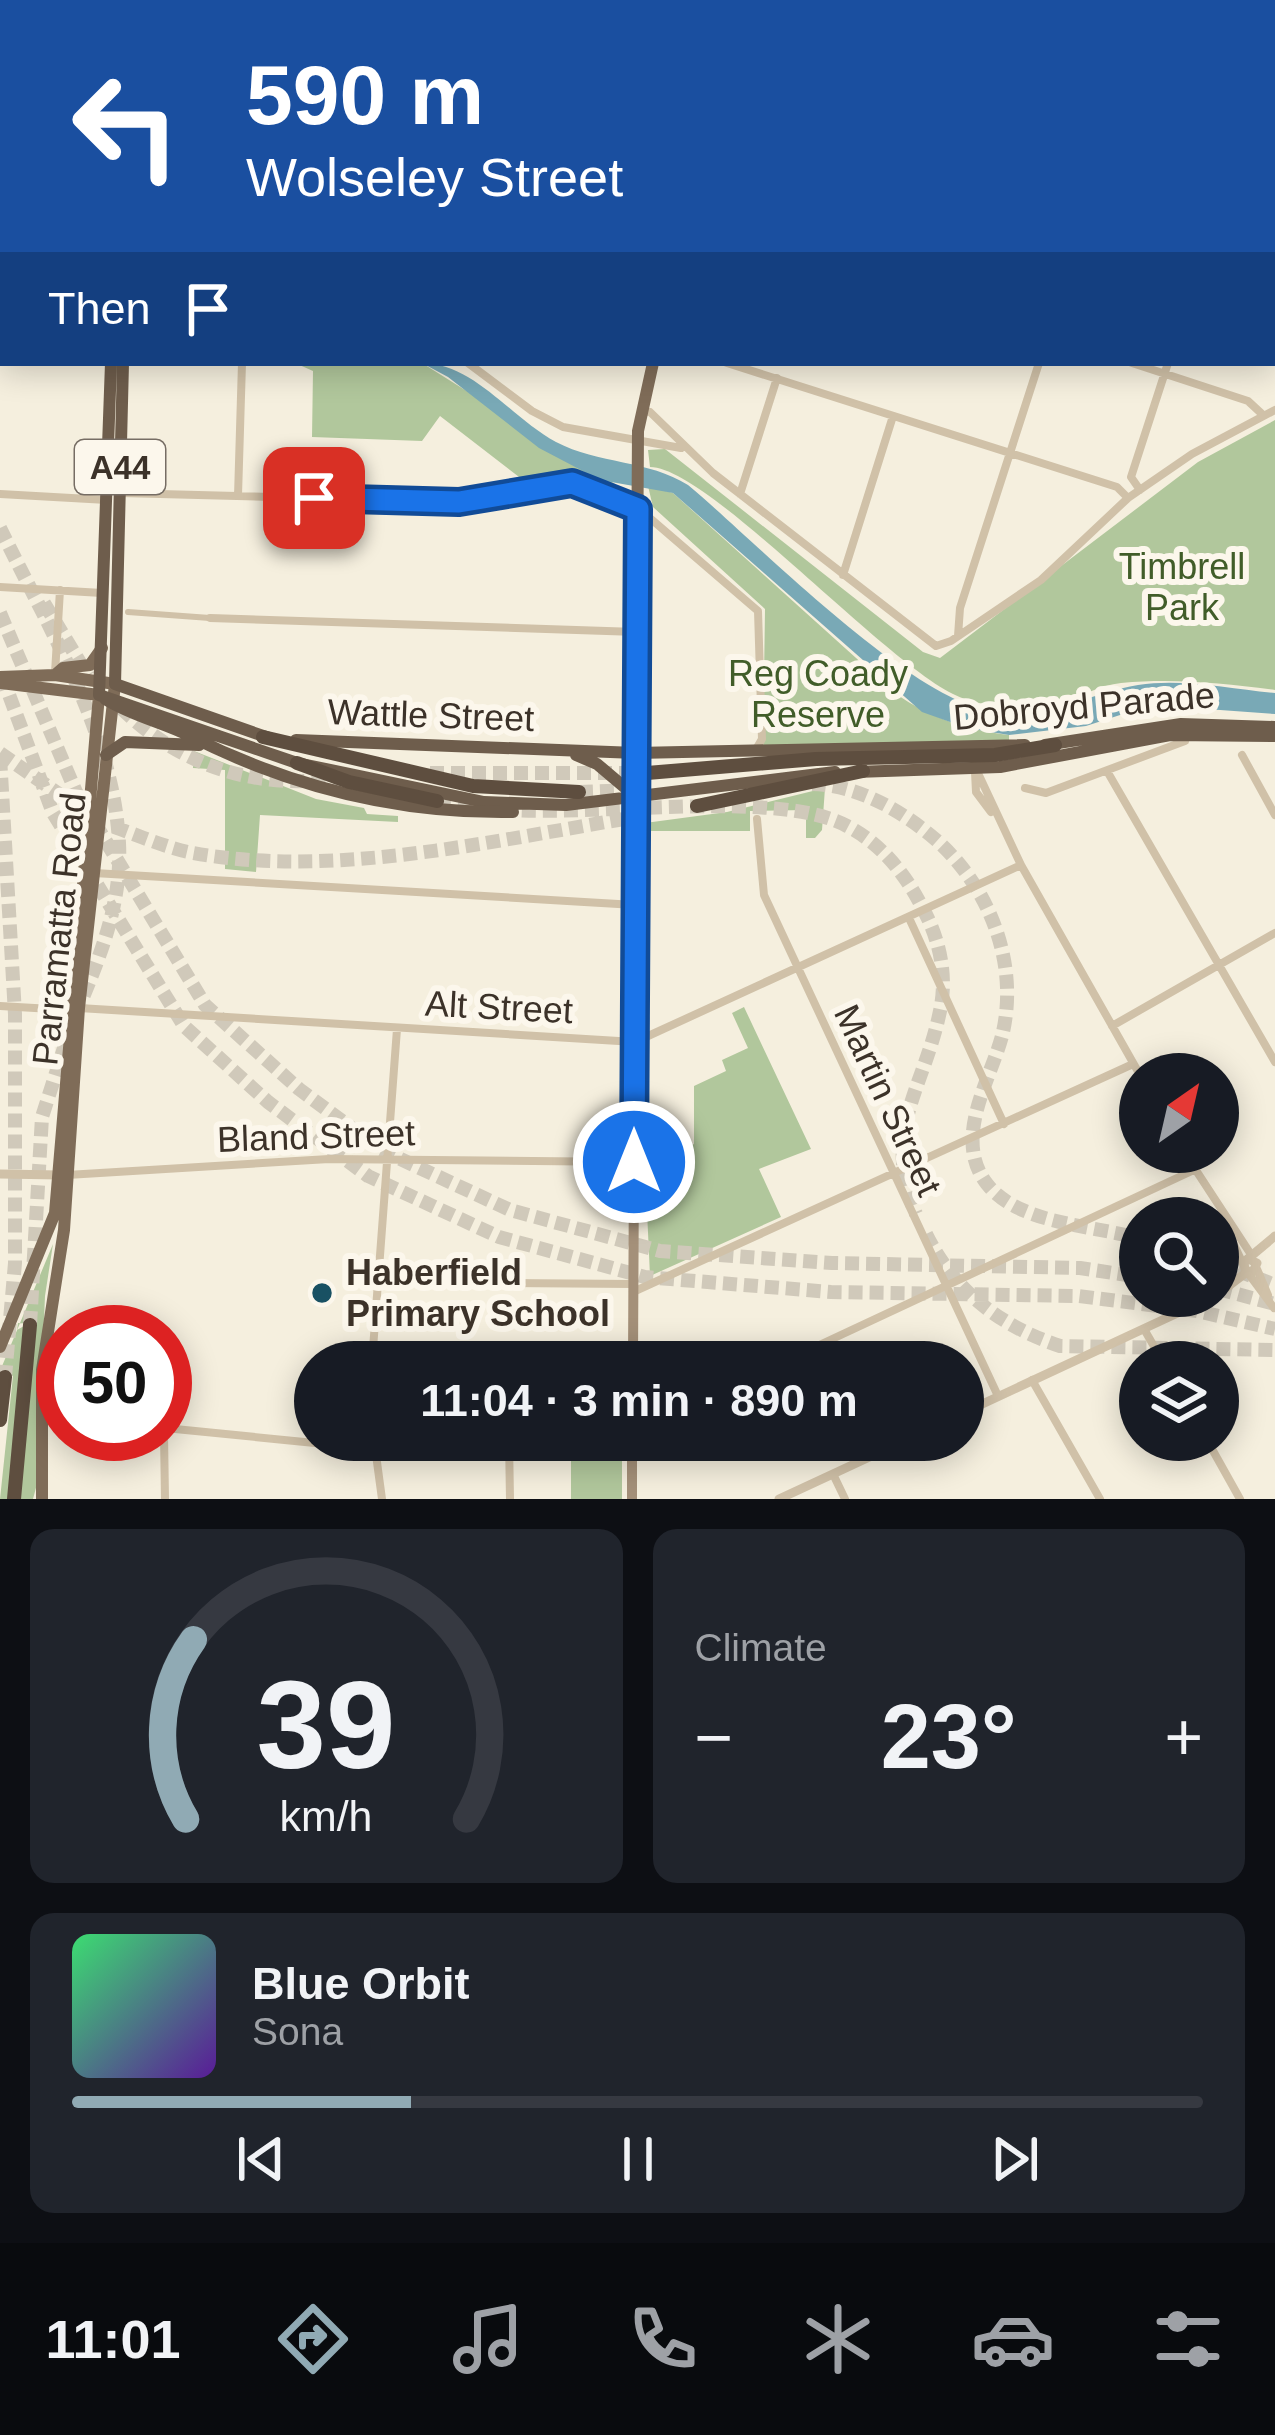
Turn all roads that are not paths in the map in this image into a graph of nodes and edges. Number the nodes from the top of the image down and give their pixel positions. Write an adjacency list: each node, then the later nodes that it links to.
1 (111, 366): 20 (highway, Parramatta Road / A44)
2 (123, 366): 20 (highway, Parramatta Road / A44)
3 (242, 366): 21 (street)
4 (472, 366): 14 (street)
5 (652, 366): 11 (main road)
6 (738, 366): 9 (street)
7 (1038, 366): 16 (street)
8 (1166, 368): 12 (street); 17 (street)
9 (777, 378): 13 (street); 19 (street)
10 (1275, 410): 12 (street)
11 (640, 411): 14 (main road); 15 (street)
12 (1263, 414): 17 (street)
13 (893, 416): 16 (street); 24 (street)
14 (638, 440): 15 (street); 23 (main road)
15 (688, 452): 19 (street)
16 (1010, 452): 22 (street); 31 (street)
17 (1140, 490): 22 (street)
18 (0, 494): 20 (street)
19 (740, 494): 24 (street)
20 (114, 496): 21 (street); 27 (highway, Parramatta Road / A44); 34 (highway, Parramatta Road / A44)
21 (238, 496): 23 (street)
22 (1128, 498): 31 (street)
23 (638, 509): 30 (main road); 41 (street)
24 (843, 575): 31 (street)
25 (0, 587): 26 (street)
26 (60, 590): 27 (street); 32 (street)
27 (104, 593): 34 (highway, Parramatta Road / A44)
28 (128, 612): 29 (street)
29 (210, 618): 30 (street)
30 (637, 632): 42 (main road)
31 (958, 636)
32 (55, 675): 33 (main road); 34 (main road); 34 (main road)
33 (0, 680): 34 (main road)
34 (104, 683): 36 (highway, Wattle Street); 39 (highway, Wattle Street); 43 (main road, Parramatta Road); 46 (highway, Wattle Street); 67 (main road, Parramatta Road)
35 (1275, 732): 38 (highway, Dobroyd Parade); 45 (highway, Dobroyd Parade)
36 (262, 737): 40 (highway, Wattle Street); 52 (highway)
37 (1185, 741): 48 (street, Dobroyd Parade)
38 (1055, 745): 45 (highway)
39 (206, 746): 43 (highway); 55 (highway, Wattle Street)
40 (569, 752): 42 (highway, Wattle Street); 53 (highway)
41 (754, 752): 42 (highway, Wattle Street); 45 (highway, Dobroyd Parade)
42 (637, 753): 53 (main road)
43 (106, 755): 60 (main road, Parramatta Road)
44 (1242, 755): 57 (street)
45 (974, 757): 47 (highway, Dobroyd Parade); 49 (highway); 59 (street)
46 (297, 763): 54 (highway); 55 (highway, Wattle Street)
47 (863, 771): 50 (highway, Dobroyd Parade); 56 (highway)
48 (1107, 772): 51 (street, Dobroyd Parade); 64 (street)
49 (647, 773)
50 (806, 774): 53 (highway, Wattle Street)
51 (1024, 788)
52 (579, 792)
53 (636, 797): 55 (highway, Wattle Street); 61 (main road)
54 (436, 801)
55 (557, 806)
56 (697, 806)
57 (1275, 815)
58 (757, 819): 65 (street, Martin Street)
59 (1021, 865): 62 (street, Alt Street); 68 (street)
60 (94, 873): 61 (street); 67 (main road, Parramatta Road)
61 (635, 905): 70 (main road)
62 (909, 918): 65 (street, Alt Street); 74 (street)
63 (1275, 933): 64 (street)
64 (1220, 965): 68 (street); 72 (street)
65 (799, 969): 70 (street, Alt Street); 81 (street, Martin Street)
66 (0, 1006): 67 (street, Alt Street)
67 (74, 1009): 69 (street, Alt Street); 80 (main road, Parramatta Road)
68 (1112, 1026): 71 (street)
69 (398, 1029): 70 (street, Alt Street); 75 (street)
70 (635, 1042): 76 (main road)
71 (1127, 1053)
72 (1275, 1062)
73 (1119, 1071): 74 (street)
74 (1004, 1124): 81 (street)
75 (389, 1159): 76 (street, Bland Street); 80 (street, Bland Street); 85 (street)
76 (634, 1162): 87 (main road)
77 (1188, 1173): 86 (street)
78 (1196, 1173): 83 (street)
79 (0, 1174): 80 (street, Bland Street)
80 (63, 1175): 88 (main road, Parramatta Road); 97 (main road, Parramatta Road)
81 (894, 1175): 86 (street, Martin Street); 87 (street)
82 (1275, 1238): 83 (street)
83 (1250, 1264): 84 (street); 89 (street)
84 (1239, 1274)
85 (381, 1282): 87 (street); 93 (street)
86 (945, 1286): 95 (street); 100 (street, Martin Street)
87 (633, 1288): 94 (main road)
88 (51, 1305)
89 (1275, 1309)
90 (1169, 1317): 92 (street)
91 (30, 1325): 114 (highway)
92 (1144, 1329): 96 (street); 99 (street)
93 (374, 1341)
94 (633, 1341)
95 (828, 1341)
96 (1151, 1341)
97 (0, 1347)
98 (4, 1377): 102 (highway)
99 (1032, 1380): 100 (street); 113 (street)
100 (998, 1396): 101 (street)
101 (984, 1403)
102 (0, 1420)
103 (192, 1433): 104 (street)
104 (294, 1440)
105 (42, 1461): 115 (main road, Parramatta Road)
106 (165, 1461): 116 (street)
107 (376, 1461): 117 (street)
108 (509, 1461): 118 (street)
109 (632, 1461): 119 (main road)
110 (861, 1461): 112 (street)
111 (1219, 1461): 122 (street)
112 (833, 1474): 120 (street); 121 (street)
113 (1097, 1498)
114 (14, 1499)
115 (42, 1499)
116 (165, 1499)
117 (382, 1499)
118 (510, 1499)
119 (632, 1499)
120 (779, 1499)
121 (845, 1499)
122 (1240, 1499)

